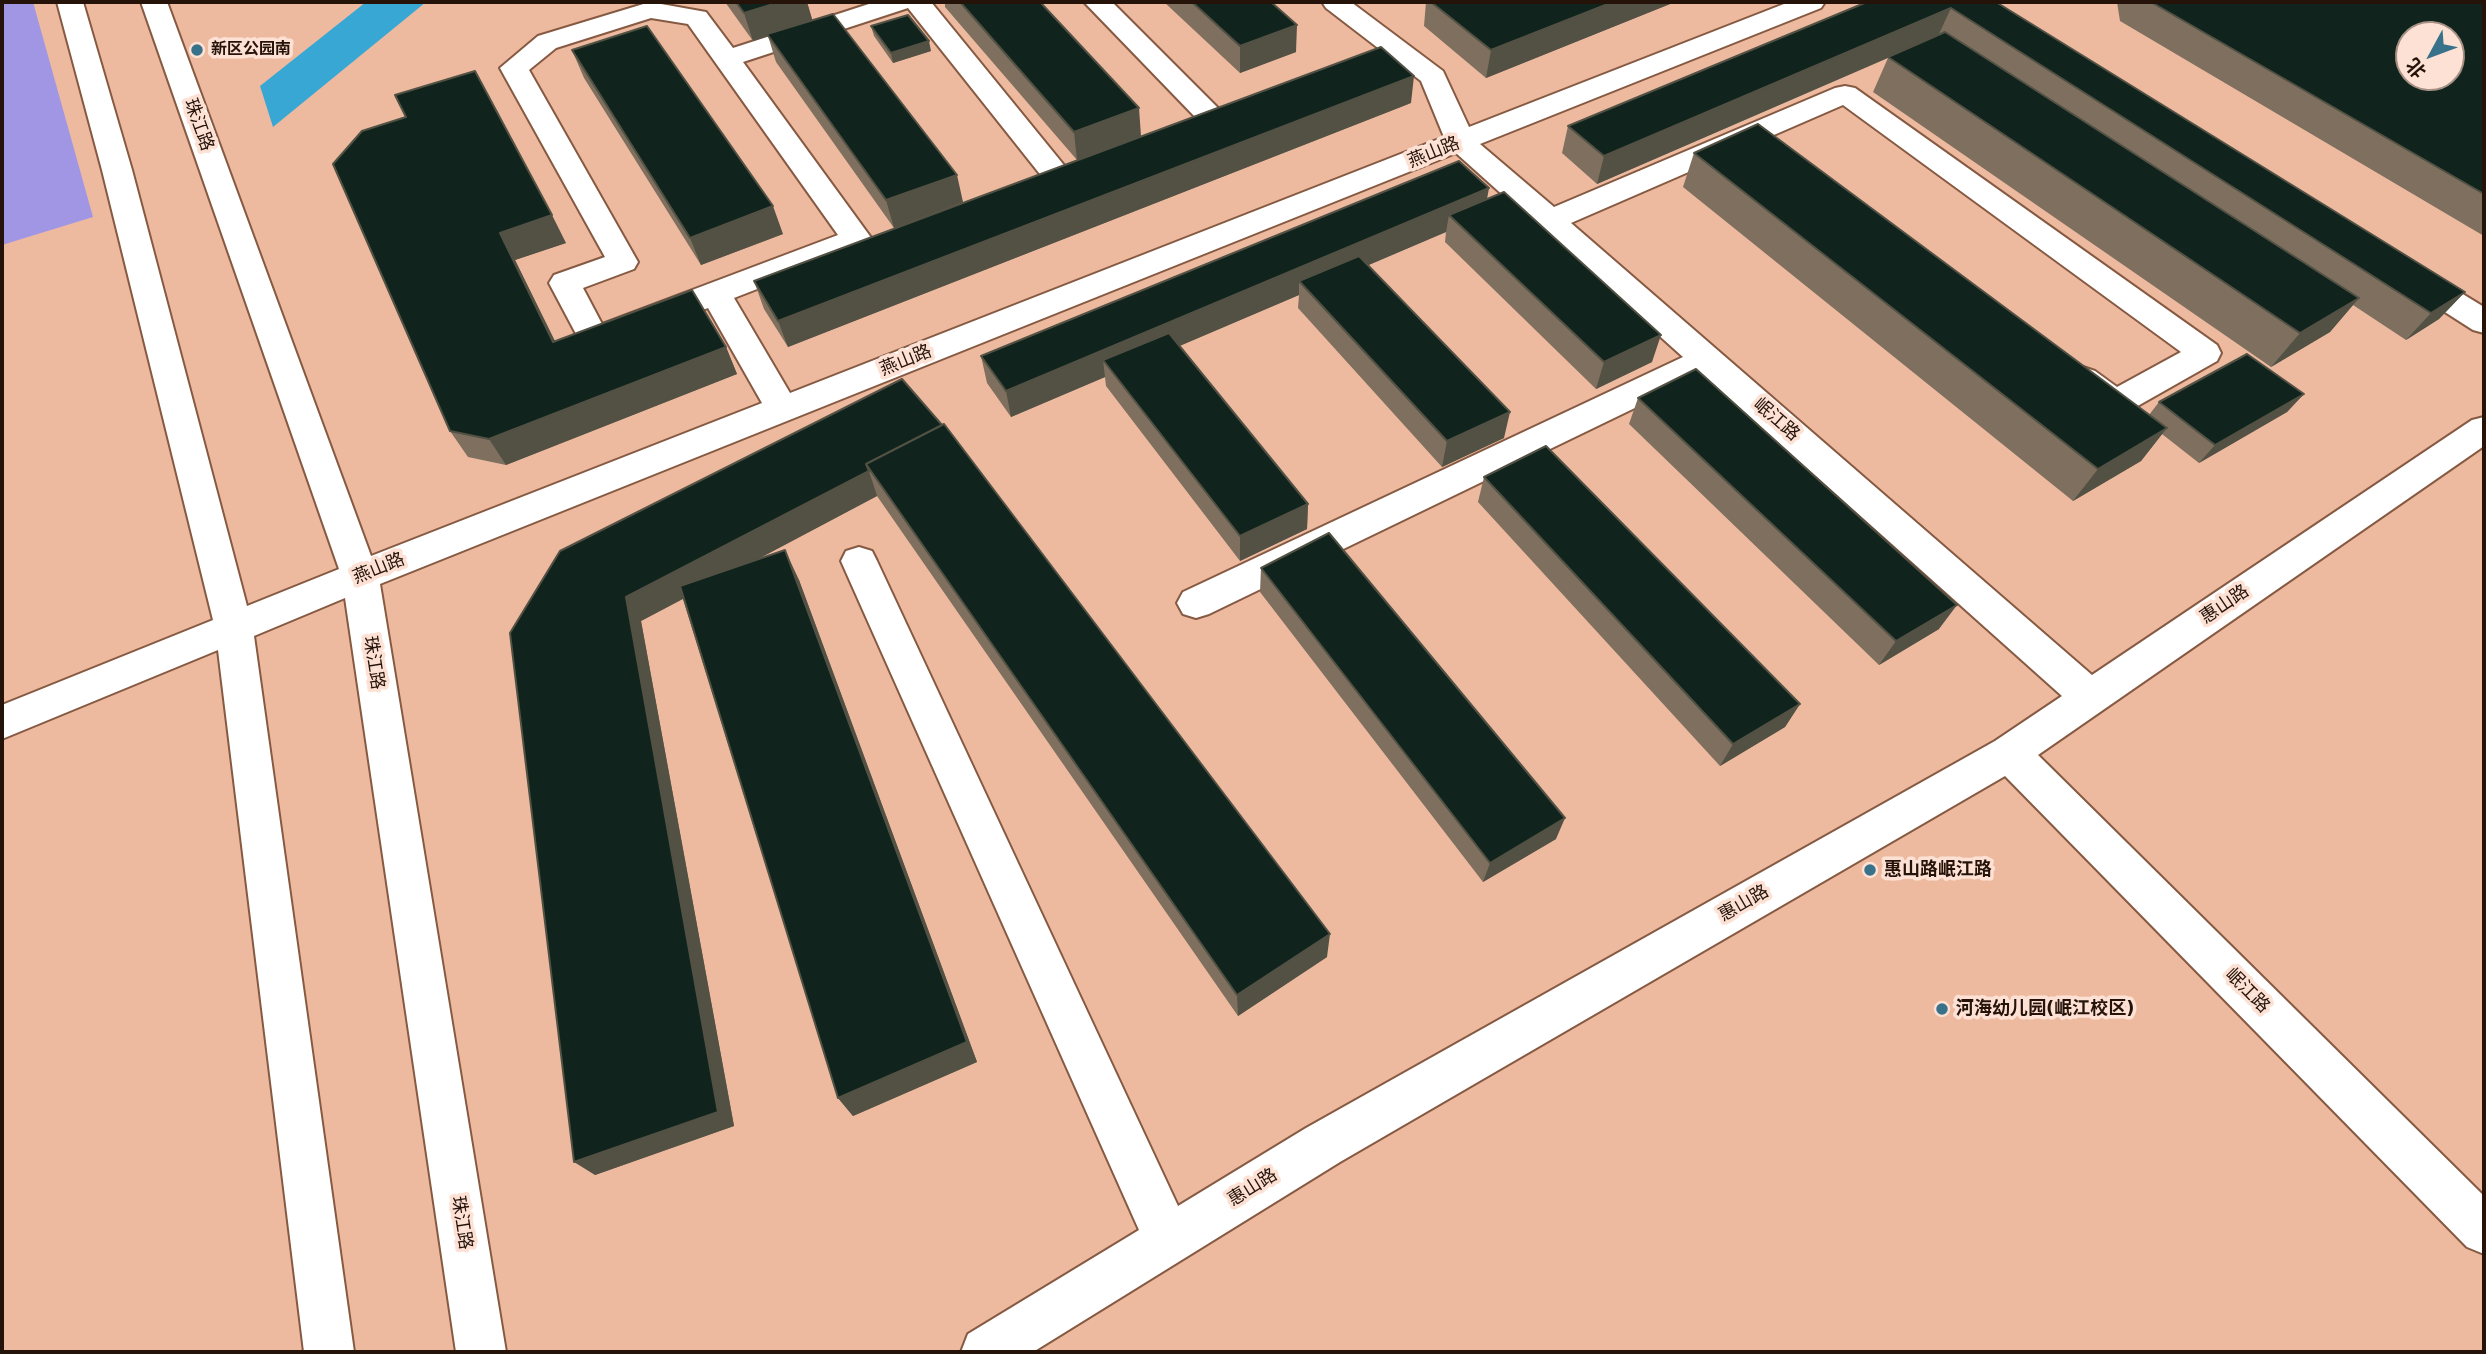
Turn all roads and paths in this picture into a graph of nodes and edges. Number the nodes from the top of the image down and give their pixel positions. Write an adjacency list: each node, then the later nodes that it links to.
1 (69, 2): 23 (street)
2 (154, 2): 21 (street, 珠江路)
3 (901, 2): 8 (street)
4 (917, 2): 11 (street)
5 (1097, 2): 9 (street)
6 (1335, 2): 10 (street)
7 (1812, 2): 10 (street, 燕山路)
8 (726, 59): 14 (street); 14 (street)
9 (1208, 114)
10 (1461, 142): 12 (street, 岷江路); 18 (street, 燕山路)
11 (1053, 171)
12 (1549, 221): 16 (street, 岷江路); 17 (street)
13 (2391, 263): 15 (street)
14 (715, 293): 18 (street)
15 (2484, 321)
16 (1707, 359): 22 (street); 24 (street, 岷江路)
17 (2060, 361)
18 (783, 410): 21 (street, 燕山路)
19 (2484, 429): 24 (street, 惠山路)
20 (859, 561): 28 (street)
21 (360, 576): 23 (street, 燕山路); 30 (street, 珠江路)
22 (1196, 603)
23 (234, 629): 25 (street, 燕山路); 29 (street)
24 (2090, 697): 26 (street, 惠山路)
25 (2, 722)
26 (2009, 753): 27 (street, 岷江路); 28 (street, 惠山路)
27 (2484, 1230)
28 (1169, 1240): 31 (street, 惠山路)
29 (329, 1352)
30 (481, 1352)
31 (986, 1352)

